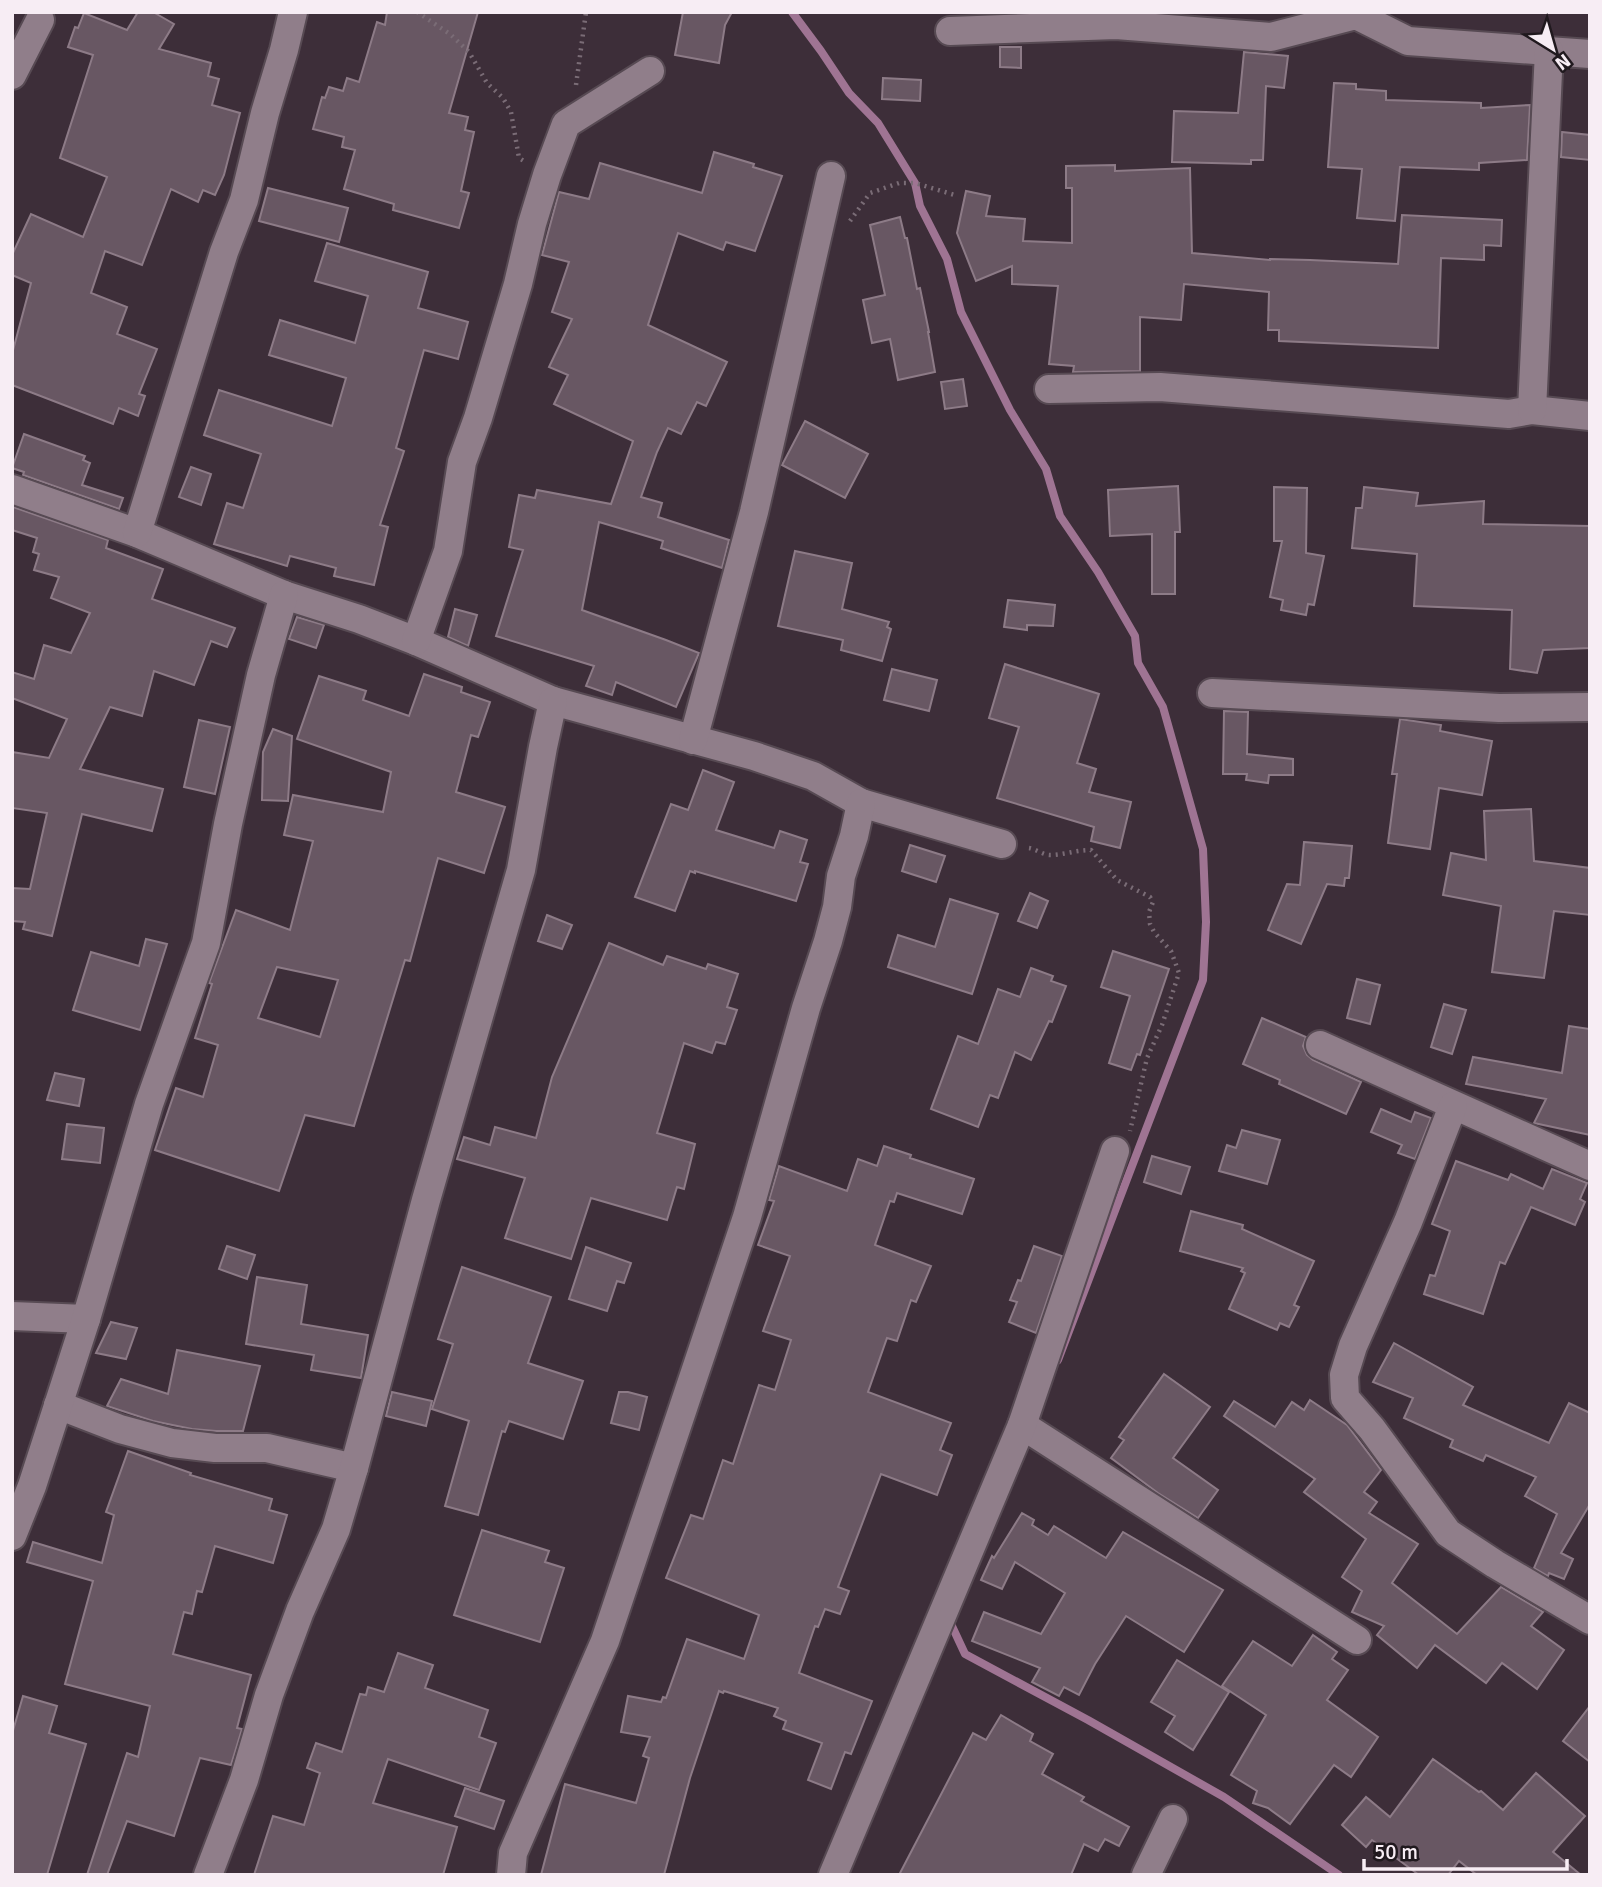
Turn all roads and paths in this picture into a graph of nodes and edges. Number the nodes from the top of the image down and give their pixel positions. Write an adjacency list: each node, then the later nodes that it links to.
1 (293, 12): 20 (street)
2 (417, 12): 12 (path)
3 (586, 12): 11 (path)
4 (40, 20): 10 (street)
5 (1061, 20): 6 (street); 7 (street)
6 (950, 31)
7 (1549, 51): 8 (street); 17 (street)
8 (1590, 54)
9 (650, 71): 11 (street)
10 (12, 75)
11 (572, 120): 12 (street)
12 (547, 175): 22 (street)
13 (831, 176): 15 (street)
14 (958, 196): 15 (path)
15 (818, 234): 26 (street)
16 (1049, 389): 17 (street)
17 (1532, 410): 18 (street)
18 (1590, 416)
19 (12, 489): 20 (street)
20 (137, 533): 21 (street)
21 (284, 595): 22 (street); 34 (street)
22 (416, 641): 24 (street)
23 (1212, 693): 25 (street)
24 (553, 701): 26 (street); 37 (street)
25 (1590, 707)
26 (693, 740): 27 (street)
27 (861, 803): 28 (street); 43 (street)
28 (1002, 844): 31 (path)
29 (1320, 1045): 30 (street)
30 (1453, 1105): 32 (street); 39 (street)
31 (1115, 1151): 36 (street)
32 (1590, 1166)
33 (12, 1316): 34 (street)
34 (86, 1319): 35 (street)
35 (58, 1405): 37 (street); 38 (street)
36 (1022, 1425): 40 (street); 44 (street)
37 (354, 1468): 42 (street)
38 (12, 1536)
39 (1590, 1620)
40 (1357, 1640)
41 (1174, 1819): 45 (street)
42 (208, 1875)
43 (511, 1875)
44 (834, 1875)
45 (1146, 1875)

